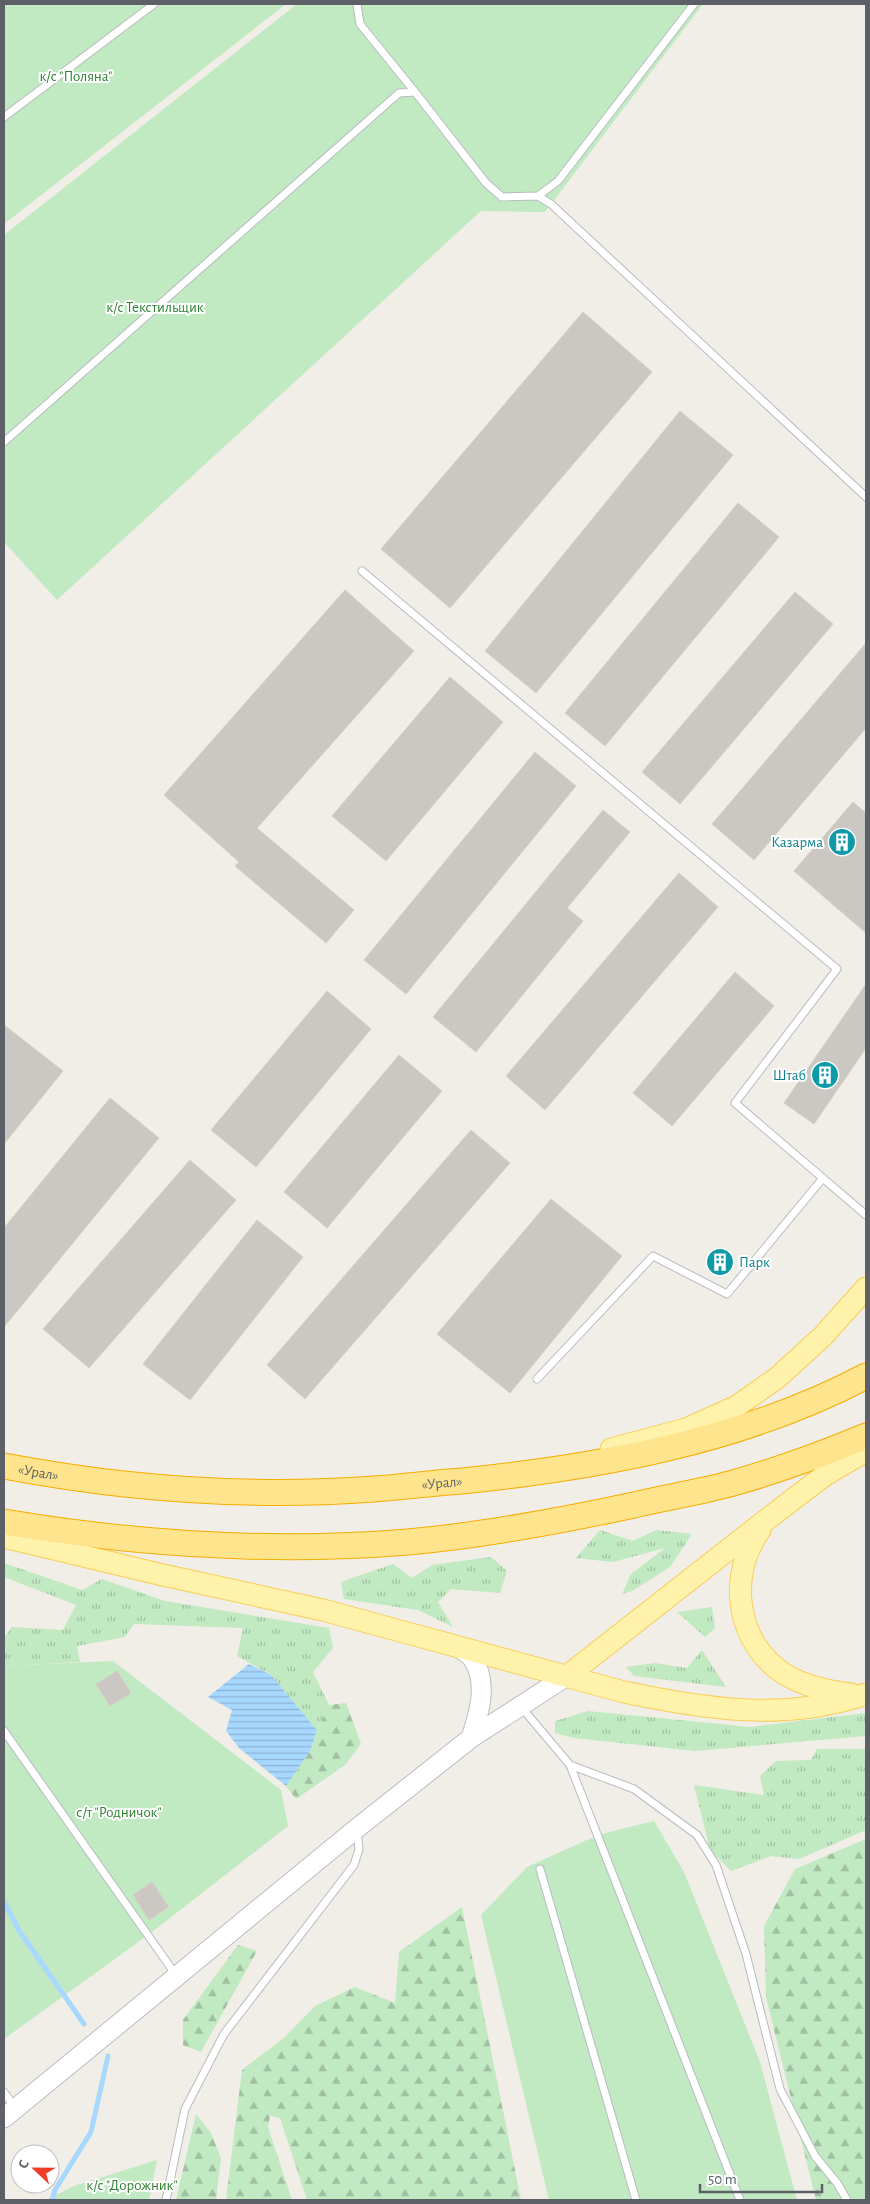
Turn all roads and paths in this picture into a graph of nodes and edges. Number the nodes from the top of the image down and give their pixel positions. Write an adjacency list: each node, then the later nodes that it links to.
1 (154, 4): 5 (lane)
2 (357, 4): 4 (lane)
3 (694, 4): 6 (lane)
4 (415, 92): 6 (lane); 7 (lane)
5 (4, 116)
6 (538, 196): 8 (lane)
7 (4, 442)
8 (866, 497)
9 (362, 571): 10 (lane)
10 (823, 1178): 11 (lane); 14 (lane)
11 (866, 1215)
12 (866, 1288): 18 (main road)
13 (866, 1376): 18 (highway, «Урал»)
14 (537, 1379)
15 (866, 1436): 20 (highway)
16 (866, 1451): 19 (main road)
17 (4, 1466): 18 (highway, «Урал»)
18 (560, 1469)
19 (770, 1517): 23 (main road); 24 (main road)
20 (4, 1522)
21 (4, 1537): 22 (main road)
22 (456, 1645): 23 (main road); 27 (main road)
23 (566, 1676): 24 (main road); 25 (main road)
24 (866, 1693)
25 (521, 1706): 27 (main road); 28 (lane)
26 (4, 1731): 31 (lane)
27 (471, 1738): 29 (main road)
28 (570, 1765): 36 (lane); 37 (lane)
29 (356, 1829): 31 (main road); 34 (lane)
30 (540, 1869): 35 (lane)
31 (177, 1976): 33 (main road)
32 (4, 2092): 33 (lane)
33 (10, 2113)
34 (166, 2200)
35 (636, 2200)
36 (740, 2200)
37 (848, 2200)

